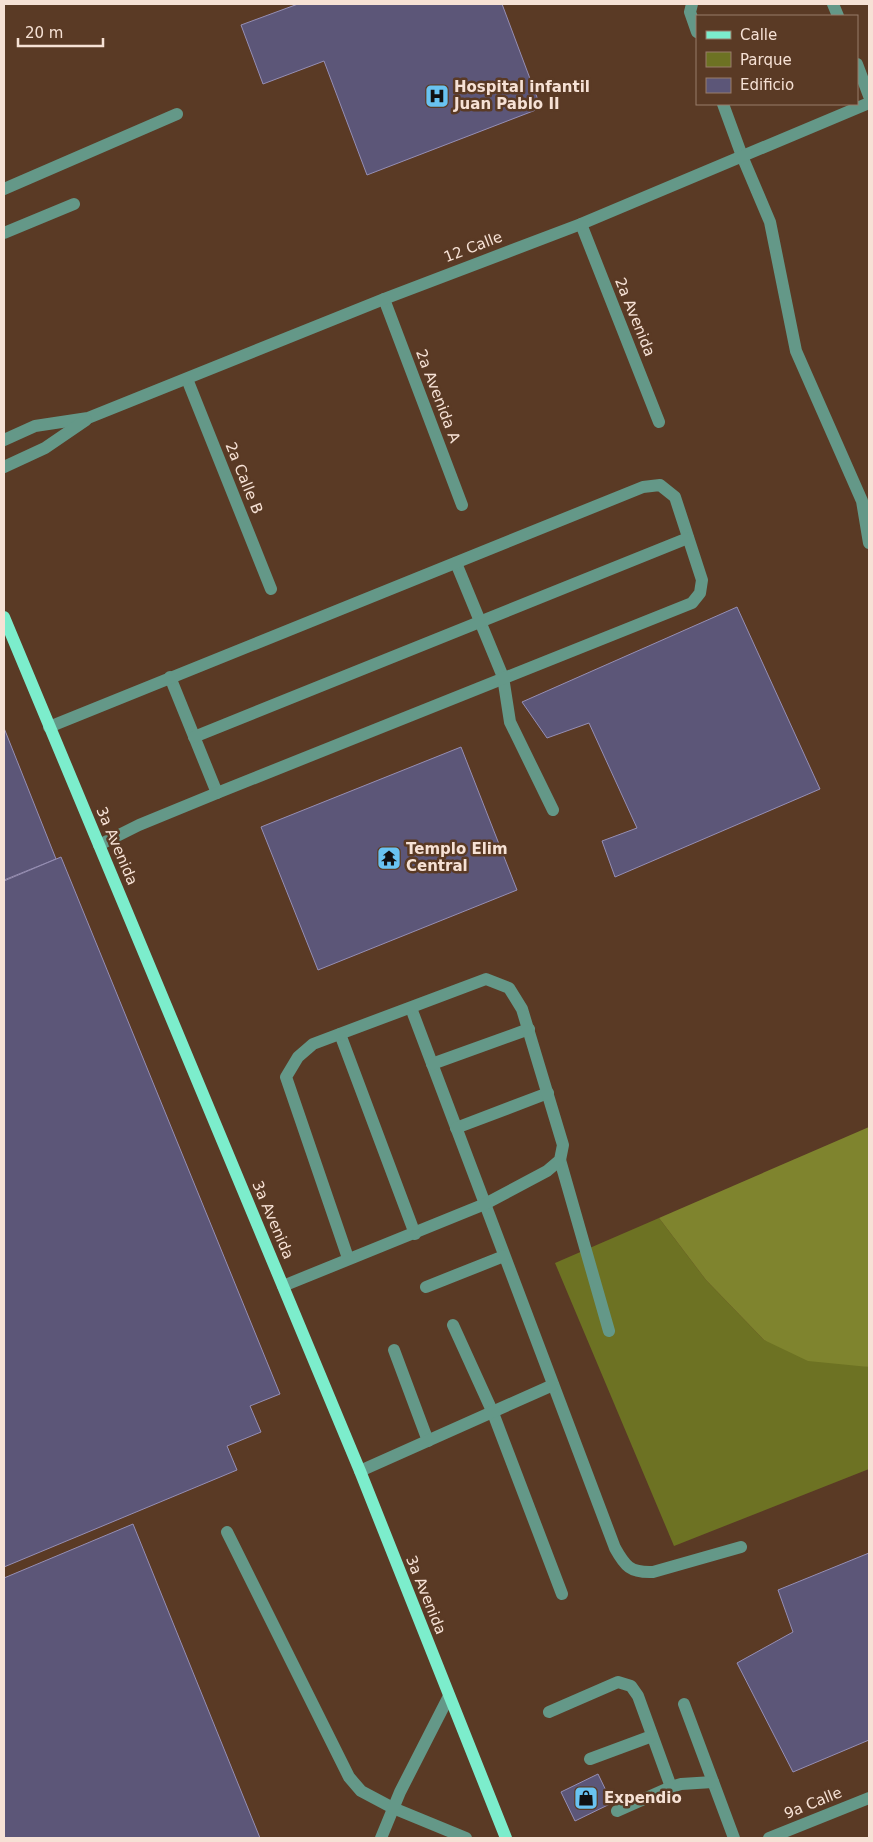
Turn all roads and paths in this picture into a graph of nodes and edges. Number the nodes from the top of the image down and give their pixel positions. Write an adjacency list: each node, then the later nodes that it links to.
1 (692, 4): 2 (street)
2 (696, 29)
3 (858, 67): 4 (street)
4 (869, 96)
5 (869, 103): 8 (street, 12 Calle)
6 (723, 105): 8 (street)
7 (177, 114): 9 (street)
8 (742, 156): 11 (street, 12 Calle); 21 (street)
9 (4, 189)
10 (74, 204): 12 (street)
11 (581, 224): 13 (street, 12 Calle); 16 (street, 2a Avenida)
12 (4, 233)
13 (384, 299): 14 (street, 12 Calle); 19 (street, 2a Avenida A)
14 (187, 379): 15 (street, 12 Calle); 23 (street, 2a Calle B)
15 (88, 418): 17 (street, 12 Calle); 18 (street, 12 Calle)
16 (660, 422)
17 (4, 440)
18 (4, 467)
19 (462, 505)
20 (688, 538): 22 (street); 25 (street); 26 (street)
21 (869, 542)
22 (456, 563): 25 (street); 27 (street)
23 (271, 588)
24 (4, 617): 28 (main road, 3a Avenida)
25 (480, 621): 26 (street); 29 (street)
26 (503, 677): 30 (street); 31 (street)
27 (170, 678): 28 (street); 29 (street)
28 (50, 727): 32 (main road, 3a Avenida)
29 (194, 737): 30 (street)
30 (217, 793): 32 (street)
31 (553, 810)
32 (99, 845): 44 (main road, 3a Avenida)
33 (411, 1008): 34 (street); 35 (street); 36 (street)
34 (528, 1029): 36 (street); 37 (street)
35 (340, 1034): 41 (street); 43 (street)
36 (432, 1064): 38 (street)
37 (548, 1093): 38 (street); 39 (street)
38 (456, 1128): 40 (street)
39 (560, 1160): 40 (street); 47 (street)
40 (485, 1204): 41 (street); 42 (street)
41 (415, 1234): 43 (street)
42 (504, 1256): 45 (street); 49 (street)
43 (348, 1258): 44 (street)
44 (283, 1286): 52 (main road, 3a Avenida)
45 (426, 1287)
46 (453, 1325): 50 (street)
47 (609, 1331)
48 (394, 1350): 51 (street)
49 (553, 1386): 50 (street); 54 (street)
50 (493, 1413): 51 (street); 55 (street)
51 (428, 1441): 52 (street)
52 (360, 1471): 56 (main road, 3a Avenida)
53 (227, 1532): 64 (street)
54 (741, 1547)
55 (562, 1594)
56 (449, 1696): 64 (street); 68 (main road, 3a Avenida)
57 (684, 1704): 61 (street)
58 (549, 1712): 59 (street)
59 (652, 1736): 60 (street); 62 (street)
60 (590, 1759)
61 (713, 1782): 62 (street); 69 (street)
62 (671, 1786): 65 (street)
63 (869, 1798): 70 (street, 9a Calle)
64 (393, 1808): 66 (street); 67 (street)
65 (617, 1811)
66 (381, 1838)
67 (466, 1838)
68 (506, 1838)
69 (734, 1838)
70 (768, 1838)

